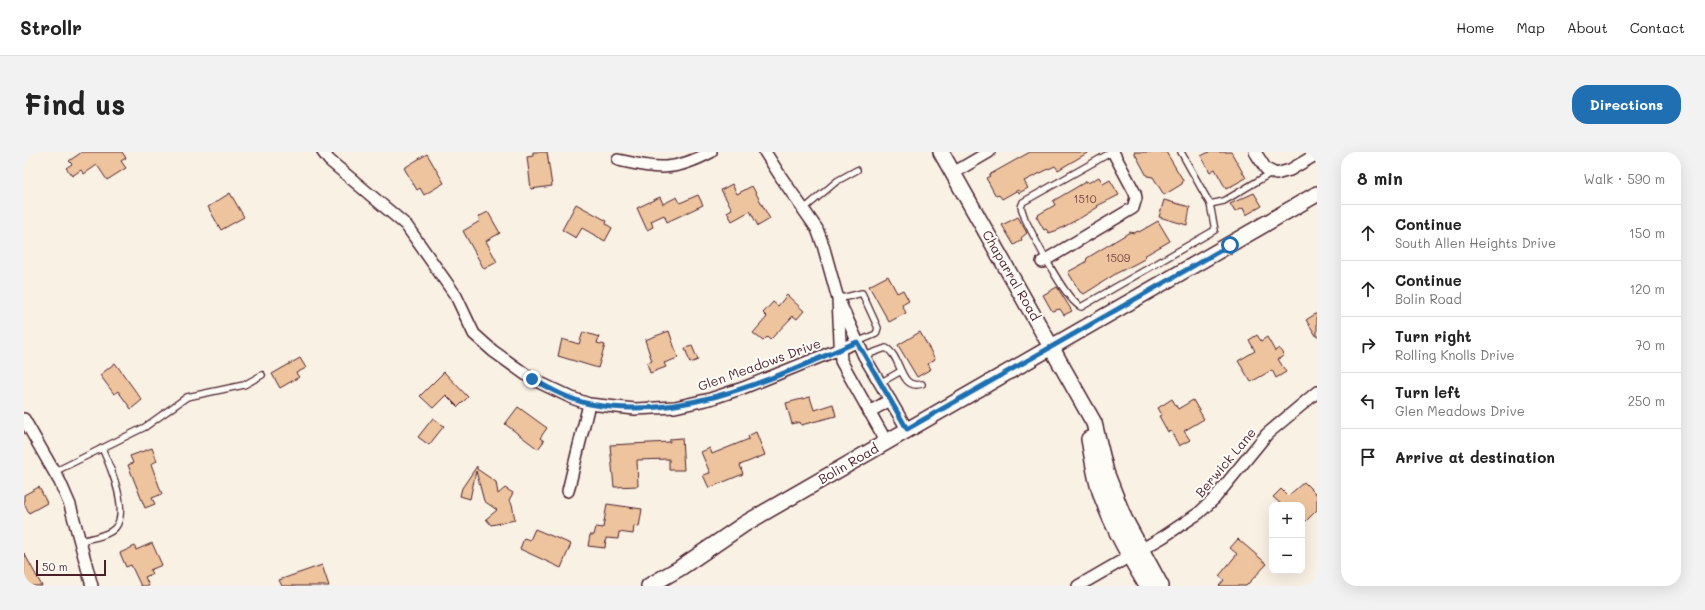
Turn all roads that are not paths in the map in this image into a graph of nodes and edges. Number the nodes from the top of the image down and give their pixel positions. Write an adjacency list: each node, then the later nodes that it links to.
1 (323, 152): 29 (street, Glen Meadows Drive)
2 (711, 152): 10 (street)
3 (765, 152): 16 (street)
4 (941, 152): 12 (main road, Chaparral Road)
5 (989, 152): 12 (street)
6 (1112, 152): 17 (lane); 17 (street)
7 (1181, 152): 15 (lane)
8 (1254, 152): 13 (street)
9 (1317, 154): 13 (street)
10 (618, 160)
11 (857, 170): 16 (lane)
12 (953, 173): 20 (main road, Chaparral Road)
13 (1273, 174): 15 (lane)
14 (1317, 194): 20 (main road, Bolin Road)
15 (1210, 204): 17 (lane)
16 (804, 209): 18 (street)
17 (1044, 260)
18 (838, 299): 19 (street); 19 (lane); 21 (street)
19 (857, 342): 21 (street, Glen Meadows Drive); 22 (street)
20 (1052, 346): 32 (main road, Bolin Road); 38 (main road, Chaparral Road)
21 (840, 349): 29 (street, Glen Meadows Drive); 30 (street)
22 (864, 356): 23 (lane); 25 (street)
23 (902, 371): 25 (lane); 26 (lane)
24 (262, 375): 34 (lane)
25 (880, 383): 28 (street)
26 (922, 384)
27 (1317, 392): 38 (street, Berwick Lane)
28 (890, 400): 30 (street); 32 (street)
29 (589, 404): 36 (street)
30 (869, 412): 33 (street)
31 (24, 419): 35 (street)
32 (907, 429): 33 (main road, Bolin Road)
33 (886, 441): 40 (main road, Bolin Road)
34 (102, 448): 35 (lane); 37 (lane)
35 (54, 472): 37 (street)
36 (568, 491)
37 (81, 541): 39 (street)
38 (1135, 553): 41 (street, Berwick Lane); 42 (main road, Chaparral Road); 43 (main road, Chaparral Road)
39 (92, 586)
40 (649, 586)
41 (1078, 586)
42 (1147, 586)
43 (1160, 586)

